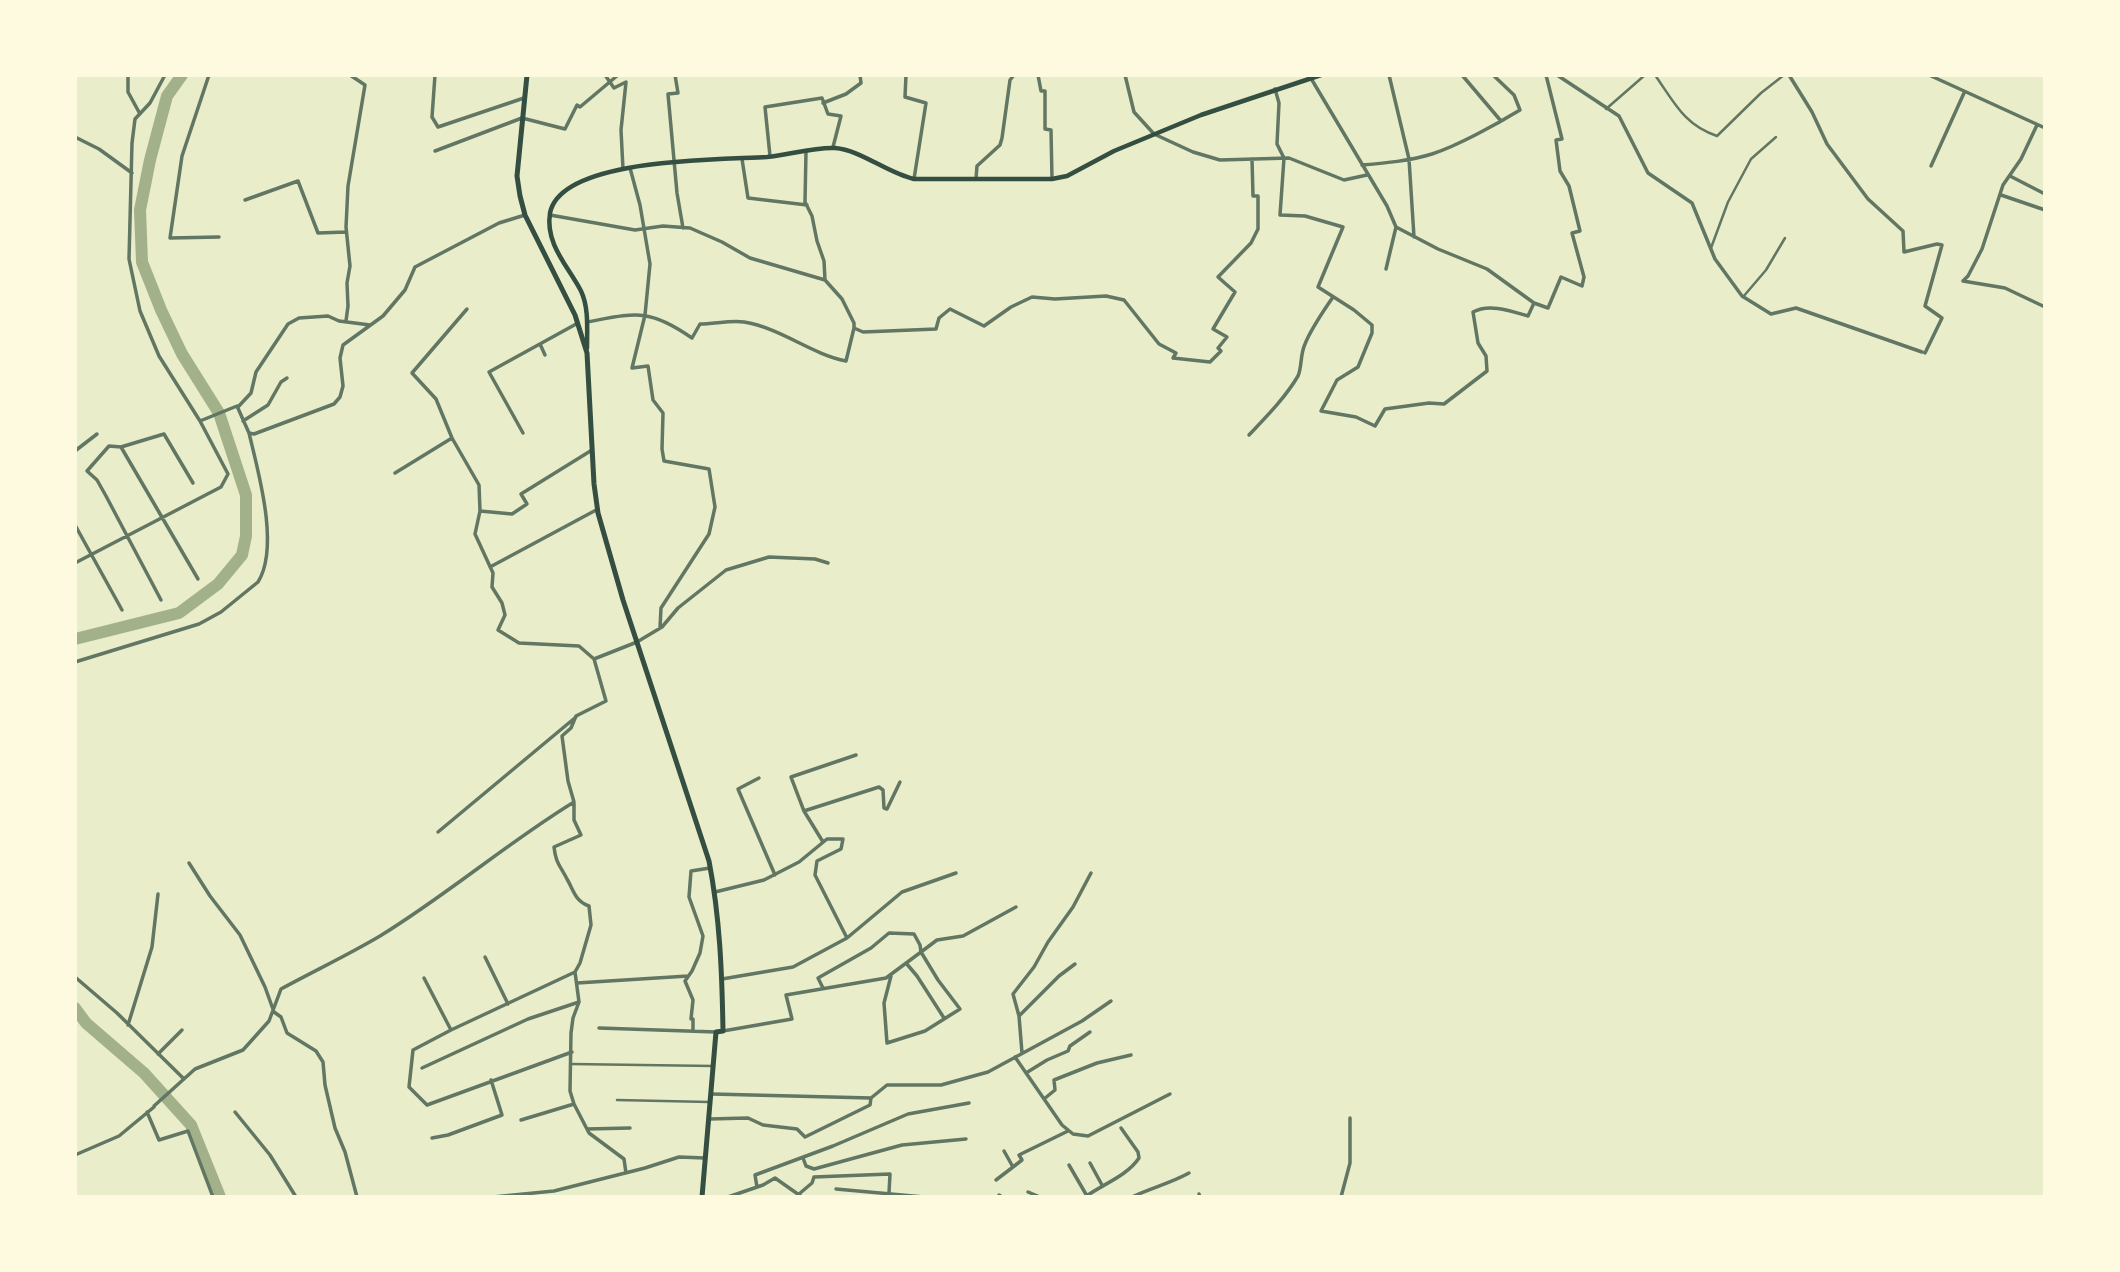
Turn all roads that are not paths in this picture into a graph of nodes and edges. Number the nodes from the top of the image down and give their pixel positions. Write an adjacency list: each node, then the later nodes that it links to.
1 (128, 75): 32 (street)
2 (165, 75): 32 (street)
3 (209, 75): 70 (street)
4 (350, 75): 69 (street)
5 (435, 75): 29 (street)
6 (527, 75): 29 (main road)
7 (605, 75): 26 (street)
8 (618, 75): 26 (street)
9 (675, 75): 48 (street)
10 (860, 75): 30 (street)
11 (906, 75): 57 (street)
12 (1013, 75): 58 (street)
13 (1038, 75): 56 (street)
14 (1125, 75): 37 (street)
15 (1321, 75): 25 (main road)
16 (1390, 75): 47 (street)
17 (1462, 75): 34 (street)
18 (1493, 75): 34 (street)
19 (1546, 75): 78 (street)
20 (1557, 75): 31 (street)
21 (1645, 75): 31 (street)
22 (1655, 75): 23 (street)
23 (1787, 75): 77 (street)
24 (1929, 75): 28 (street)
25 (1310, 77): 27 (main road); 49 (street)
26 (609, 83): 33 (street); 52 (street)
27 (1275, 89): 37 (main road); 44 (street)
28 (1964, 93): 35 (street); 50 (street)
29 (524, 98): 33 (main road)
30 (823, 103): 40 (street); 43 (street)
31 (1606, 108): 73 (street)
32 (139, 114): 53 (street)
33 (522, 118): 41 (street); 64 (main road)
34 (1501, 121): 47 (street)
35 (2037, 125): 36 (street); 55 (street)
36 (2045, 128)
37 (1154, 134): 46 (street); 56 (main road)
38 (75, 137): 53 (street)
39 (1776, 137): 73 (street)
40 (832, 148): 42 (main road); 57 (main road)
41 (436, 151)
42 (806, 151): 43 (main road); 62 (street)
43 (770, 156): 45 (main road)
44 (1284, 158): 46 (street); 54 (street); 76 (street)
45 (742, 159): 48 (main road); 62 (street)
46 (1252, 159): 86 (street)
47 (1409, 159): 49 (street); 71 (street)
48 (675, 162): 51 (main road); 67 (street)
49 (1362, 165): 54 (street)
50 (1931, 166)
51 (630, 168): 52 (main road); 68 (street)
52 (623, 169): 65 (main road)
53 (132, 173): 92 (street)
54 (1367, 175): 66 (street)
55 (2010, 176): 59 (street); 60 (street)
56 (1052, 178): 58 (main road)
57 (914, 179): 58 (main road)
58 (976, 179)
59 (2045, 194)
60 (2000, 195): 63 (street); 79 (street)
61 (245, 201): 69 (street)
62 (807, 205): 75 (street)
63 (2045, 210)
64 (525, 215): 84 (main road); 85 (street)
65 (550, 215): 68 (street); 83 (main road)
66 (1396, 227): 71 (street); 74 (street)
67 (683, 228): 68 (street); 75 (street)
68 (643, 229): 81 (street)
69 (346, 232): 82 (street)
70 (219, 237)
71 (1414, 237): 78 (street)
72 (1785, 238): 77 (street)
73 (1711, 248): 77 (street)
74 (1385, 269)
75 (825, 280): 86 (street)
76 (1334, 296): 78 (street); 97 (street)
77 (1743, 297)
78 (1534, 303)
79 (2045, 307)
80 (467, 309): 98 (street)
81 (645, 315): 83 (street); 86 (street); 116 (street)
82 (346, 321): 85 (street); 91 (street)
83 (587, 322): 88 (main road)
84 (578, 323): 87 (street); 88 (main road)
85 (370, 325): 94 (street)
86 (854, 328)
87 (540, 344): 89 (street); 95 (street)
88 (587, 352): 100 (main road)
89 (545, 355)
90 (287, 378): 93 (street)
91 (236, 408): 92 (street); 93 (street)
92 (203, 420): 106 (street)
93 (243, 421): 94 (street)
94 (249, 433): 119 (street)
95 (523, 433)
96 (96, 434): 101 (street)
97 (1249, 435)
98 (452, 438): 102 (street); 105 (street)
99 (121, 447): 103 (street); 106 (street); 108 (street)
100 (593, 449): 104 (main road); 105 (street)
101 (75, 451)
102 (395, 473)
103 (194, 483)
104 (598, 509): 112 (street); 117 (main road)
105 (480, 511): 112 (street)
106 (163, 516): 108 (street); 113 (street)
107 (75, 525): 109 (street)
108 (126, 536): 109 (street); 114 (street)
109 (92, 554): 110 (street); 115 (street)
110 (75, 563)
111 (828, 563): 116 (street)
112 (490, 567): 118 (street)
113 (198, 579)
114 (161, 600)
115 (122, 610)
116 (660, 628): 117 (street)
117 (637, 642): 118 (street); 129 (main road)
118 (594, 659): 120 (street)
119 (75, 662)
120 (576, 716): 124 (street); 126 (street)
121 (856, 755): 125 (street)
122 (759, 778): 132 (street)
123 (900, 782): 125 (street)
124 (574, 802): 141 (street); 152 (street)
125 (804, 811): 127 (street)
126 (438, 832)
127 (822, 842): 132 (street); 136 (street)
128 (189, 863): 152 (street)
129 (710, 868): 133 (main road); 142 (street)
130 (956, 873): 136 (street)
131 (1091, 873): 153 (street)
132 (775, 875): 133 (street)
133 (715, 892): 146 (main road)
134 (158, 894): 155 (street)
135 (1016, 907): 137 (street)
136 (847, 938): 146 (street)
137 (921, 952): 139 (street); 148 (street); 154 (street)
138 (485, 957): 151 (street)
139 (905, 962): 143 (street); 154 (street)
140 (1075, 964): 153 (street)
141 (575, 972): 147 (street); 151 (street)
142 (690, 976): 147 (street); 159 (street)
143 (891, 976): 148 (street); 154 (street)
144 (75, 977): 155 (street)
145 (424, 978): 158 (street)
146 (722, 979): 160 (main road)
147 (576, 983): 150 (street)
148 (823, 988): 160 (street)
149 (1111, 1001): 163 (street)
150 (579, 1002): 162 (street); 169 (street)
151 (508, 1004): 158 (street)
152 (274, 1012): 172 (street); 212 (street)
153 (1019, 1016): 163 (street)
154 (944, 1018)
155 (128, 1025): 164 (street)
156 (599, 1028): 159 (street)
157 (182, 1030): 164 (street)
158 (451, 1030): 171 (street)
159 (693, 1031): 160 (street)
160 (720, 1032): 168 (main road)
161 (1090, 1032): 170 (street)
162 (572, 1052): 167 (street); 171 (street)
163 (1022, 1053): 166 (street)
164 (158, 1054): 172 (street)
165 (1131, 1055): 176 (street)
166 (1015, 1057): 170 (street); 175 (street)
167 (571, 1064): 168 (street); 180 (street)
168 (713, 1066): 173 (main road)
169 (422, 1068)
170 (1026, 1073): 176 (street)
171 (491, 1080): 190 (street)
172 (182, 1081): 181 (street)
173 (710, 1094): 175 (street); 178 (main road)
174 (1170, 1094): 189 (street)
175 (871, 1098): 184 (street)
176 (1044, 1099): 189 (street)
177 (617, 1100): 178 (street)
178 (709, 1102): 184 (main road)
179 (969, 1103): 196 (street)
180 (574, 1104): 185 (street); 188 (street)
181 (147, 1112): 194 (street); 210 (street)
182 (235, 1112): 211 (street)
183 (1350, 1118): 219 (street)
184 (707, 1119): 195 (main road)
185 (521, 1120)
186 (630, 1128): 188 (street)
187 (1121, 1128): 203 (street)
188 (587, 1129): 200 (street)
189 (1069, 1130): 199 (street)
190 (432, 1138)
191 (966, 1139): 196 (street)
192 (75, 1147): 194 (street)
193 (1004, 1151): 199 (street)
194 (76, 1155)
195 (705, 1158): 200 (street); 214 (main road)
196 (803, 1158): 204 (street)
197 (1090, 1163): 203 (street)
198 (1069, 1165): 209 (street)
199 (1013, 1167): 202 (street)
200 (626, 1173): 213 (street)
201 (1189, 1173): 218 (street)
202 (996, 1180)
203 (1102, 1185): 209 (street)
204 (757, 1188): 208 (street); 215 (street)
205 (836, 1189): 207 (street)
206 (1028, 1192): 217 (street)
207 (889, 1193): 208 (street); 216 (street)
208 (800, 1195)
209 (1086, 1196)
210 (213, 1197)
211 (296, 1197)
212 (357, 1197)
213 (493, 1197)
214 (702, 1197)
215 (728, 1197)
216 (924, 1197)
217 (1040, 1197)
218 (1132, 1197)
219 (1341, 1197)

